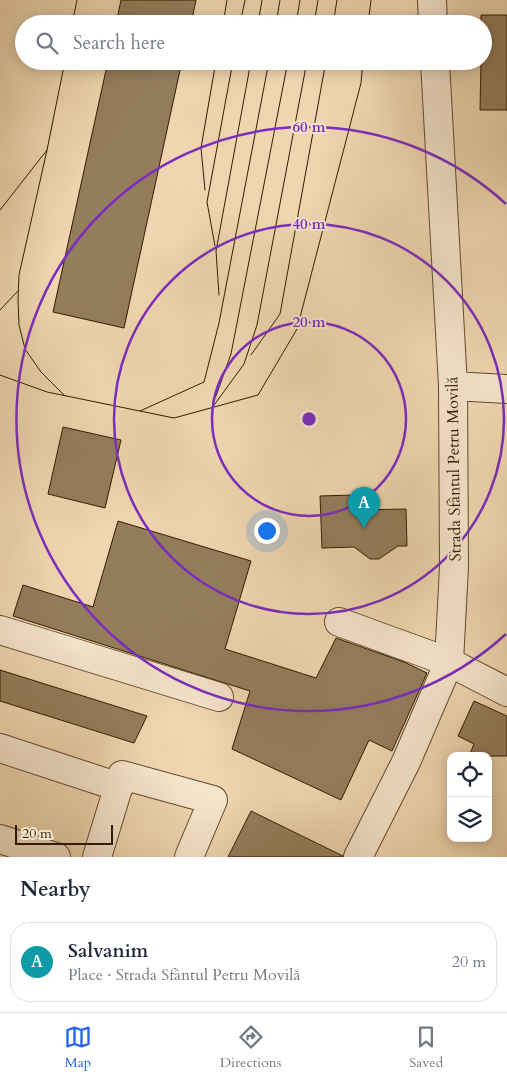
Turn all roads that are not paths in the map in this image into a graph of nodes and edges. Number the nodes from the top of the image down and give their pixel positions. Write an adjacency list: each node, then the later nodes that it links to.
1 (432, 0): 2 (street)
2 (433, 15)
3 (435, 70): 4 (street, Strada Sfântul Petru Movilă)
4 (453, 386): 5 (street); 8 (street, Strada Sfântul Petru Movilă)
5 (507, 389)
6 (339, 622): 8 (street)
7 (0, 630): 10 (street)
8 (449, 662): 9 (street); 17 (street, Strada Sfântul Petru Movilă)
9 (507, 692)
10 (219, 697)
11 (0, 748): 12 (street)
12 (119, 787): 15 (street); 16 (street)
13 (0, 839): 14 (street)
14 (56, 857)
15 (97, 857)
16 (188, 857)
17 (358, 857)

